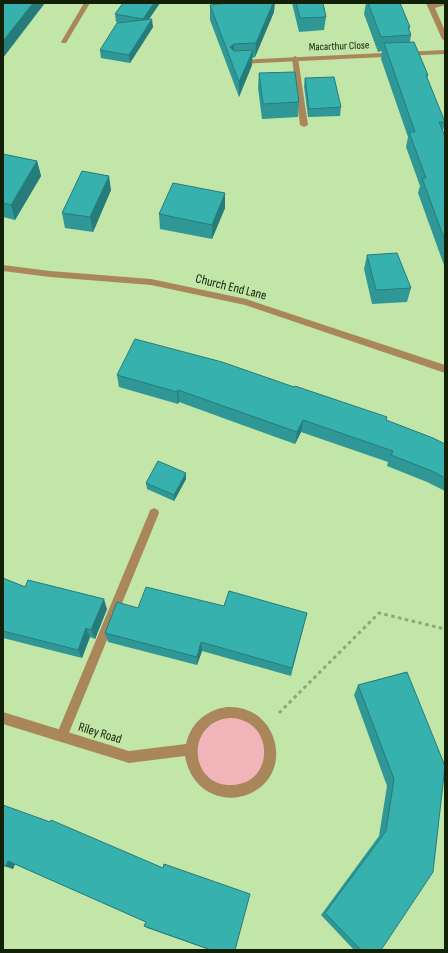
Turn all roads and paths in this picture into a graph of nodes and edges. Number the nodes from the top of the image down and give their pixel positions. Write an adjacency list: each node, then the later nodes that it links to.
1 (87, 3): 5 (street)
2 (445, 3): 3 (street)
3 (430, 5): 4 (street)
4 (445, 39)
5 (64, 42)
6 (445, 52): 7 (street, Macarthur Close)
7 (295, 58): 8 (street, Macarthur Close); 9 (street)
8 (234, 62)
9 (304, 125)
10 (3, 268): 11 (street, Church End Lane)
11 (445, 369)
12 (154, 513): 16 (street)
13 (445, 629): 15 (path)
14 (3, 718): 16 (street, Riley Road)
15 (264, 729): 17 (street); 17 (street)
16 (62, 736): 17 (street, Riley Road)
17 (192, 749)

